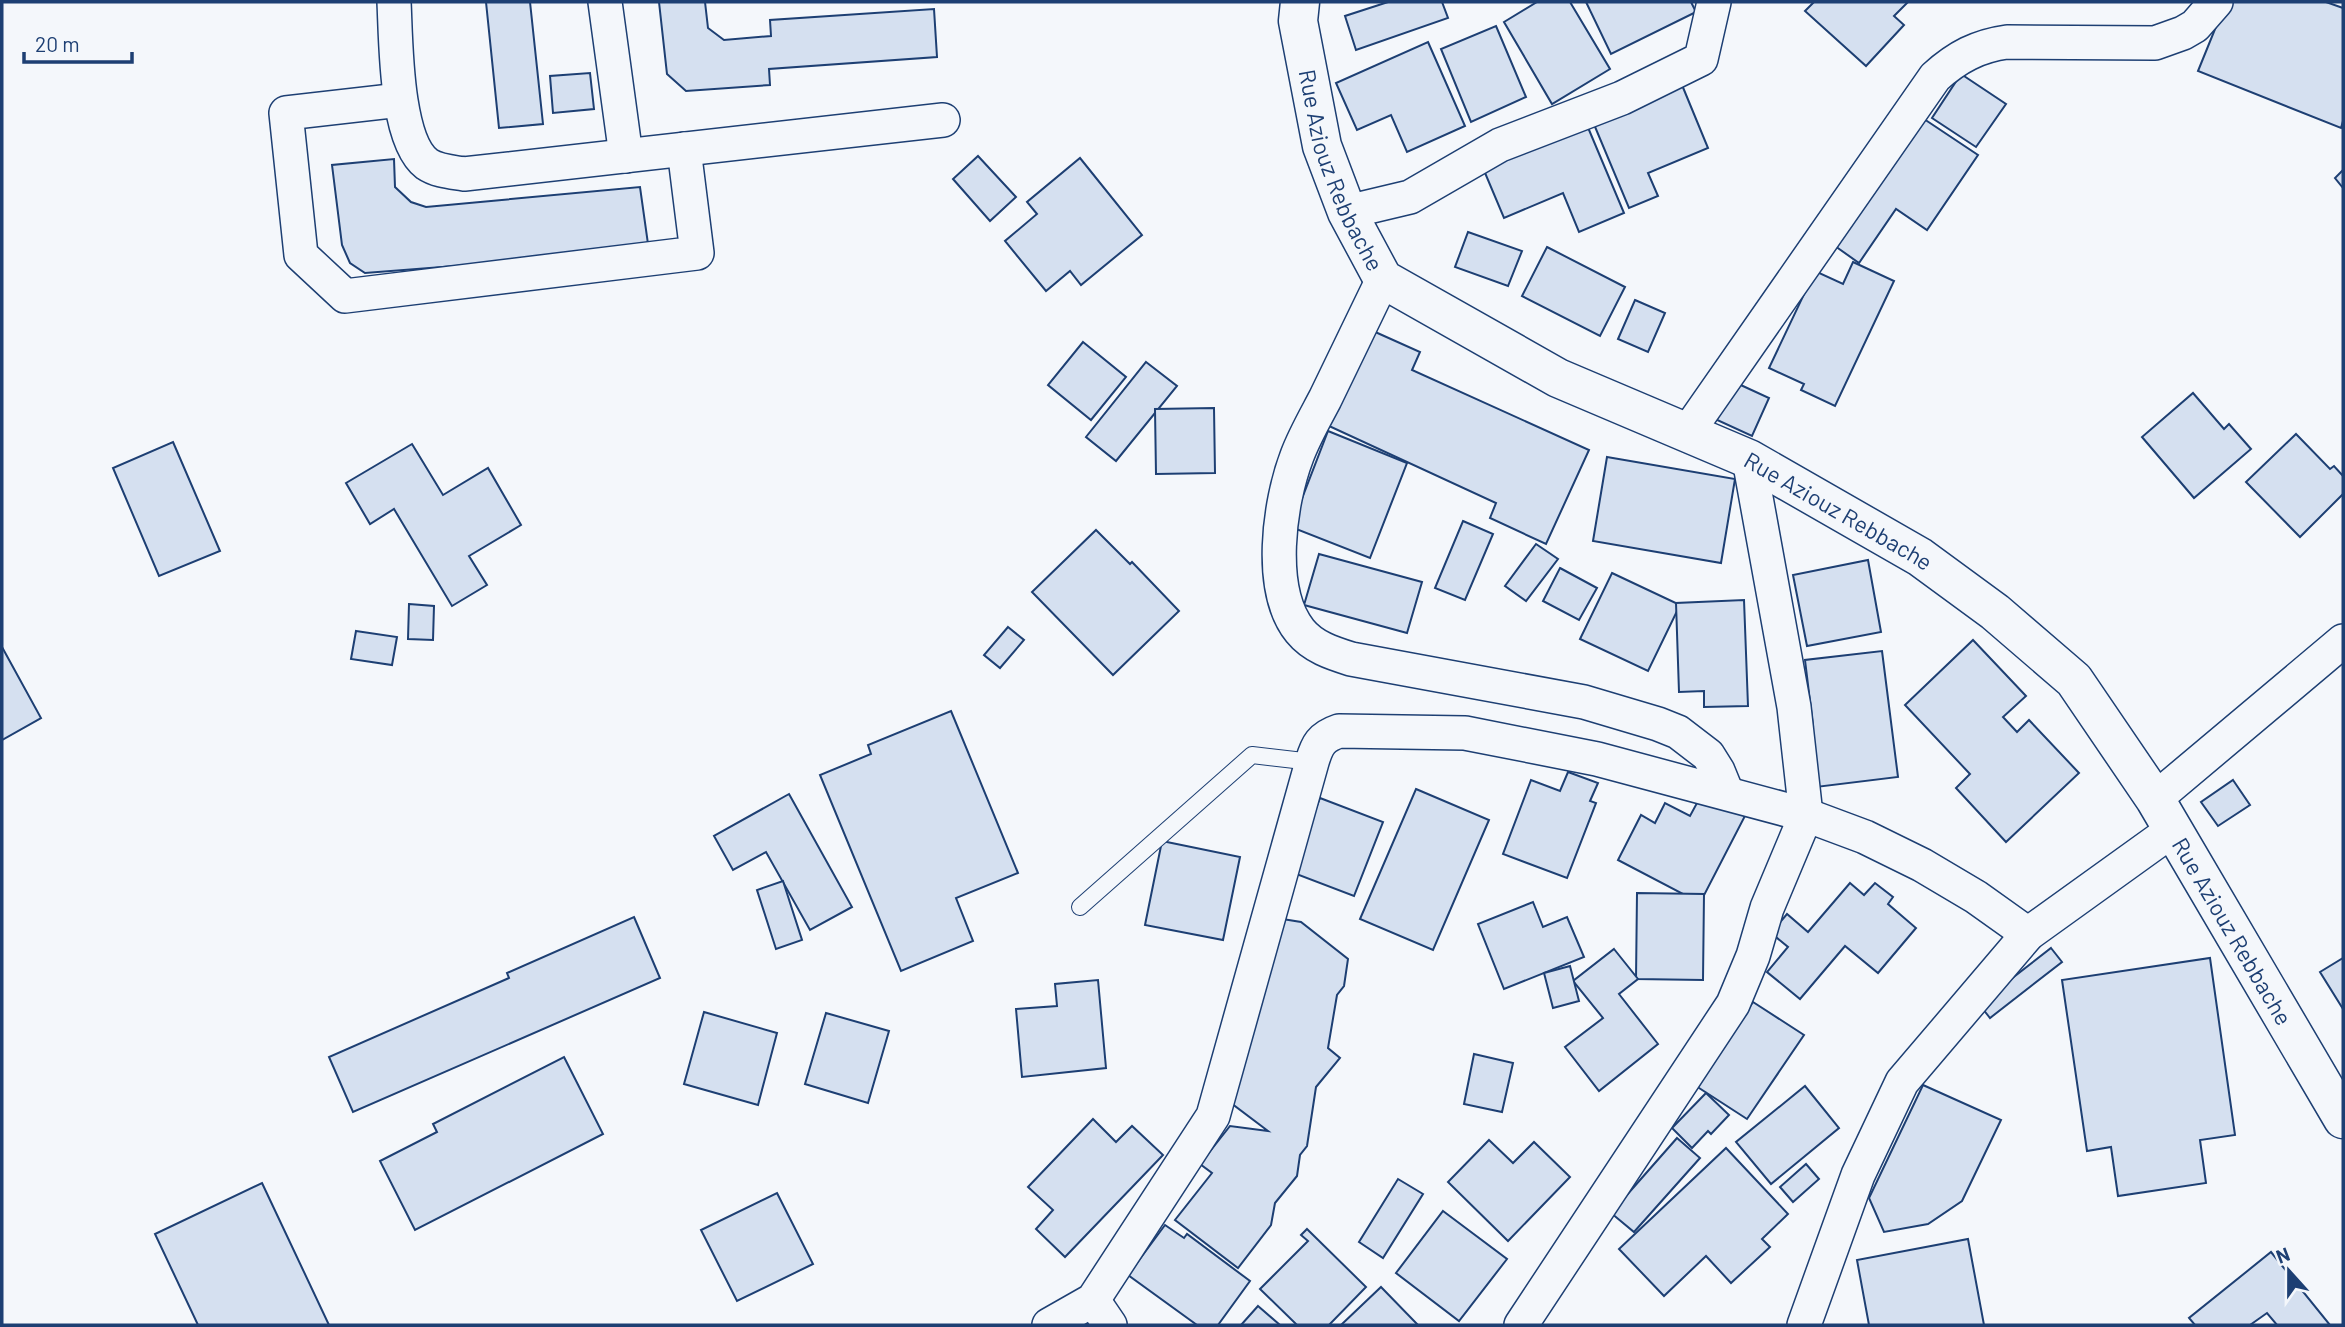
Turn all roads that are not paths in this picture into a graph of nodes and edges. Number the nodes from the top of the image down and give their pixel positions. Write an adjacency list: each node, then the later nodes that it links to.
1 (394, 2): 6 (street)
2 (605, 2): 9 (street)
3 (1300, 2): 10 (street, Rue Aziouz Rebbache)
4 (1714, 2): 10 (street)
5 (2216, 2): 12 (street)
6 (401, 100): 8 (street); 9 (street)
7 (943, 120): 8 (street)
8 (684, 149): 9 (street)
9 (626, 156)
10 (1347, 212): 11 (street, Rue Aziouz Rebbache)
11 (1383, 279): 12 (street, Rue Aziouz Rebbache); 16 (street)
12 (1688, 433): 13 (street, Rue Aziouz Rebbache)
13 (1749, 459): 17 (street, Rue Aziouz Rebbache); 18 (street)
14 (2343, 641): 17 (street)
15 (1312, 762): 16 (street); 19 (lane); 22 (street)
16 (1727, 793): 18 (street)
17 (2165, 814): 20 (street); 21 (street, Rue Aziouz Rebbache)
18 (1806, 815): 20 (street); 24 (street)
19 (1080, 907)
20 (2028, 934): 25 (street)
21 (2343, 1119)
22 (1101, 1312): 23 (street)
23 (1049, 1325)
24 (1521, 1325)
25 (1804, 1325)

